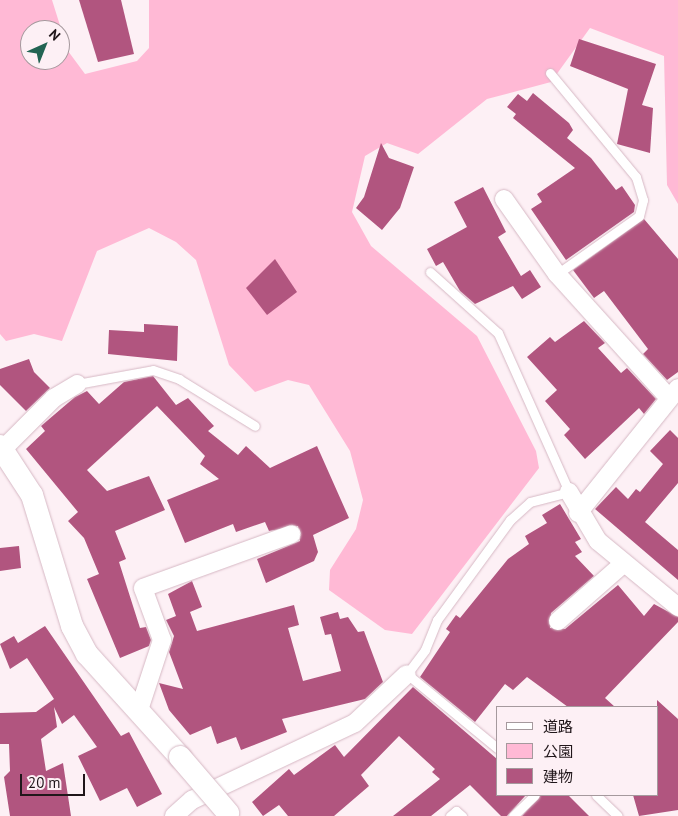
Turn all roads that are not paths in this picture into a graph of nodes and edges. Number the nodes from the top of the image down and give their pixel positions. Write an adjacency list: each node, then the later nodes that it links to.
1 (550, 74): 4 (lane)
2 (504, 199): 4 (street)
3 (430, 272): 9 (lane)
4 (557, 274): 6 (street)
5 (77, 384): 7 (lane); 8 (street)
6 (673, 392): 10 (street)
7 (255, 426)
8 (2, 447): 16 (street)
9 (569, 492): 10 (street); 15 (lane)
10 (578, 513): 12 (street)
11 (292, 534): 16 (street)
12 (623, 564): 13 (street); 14 (street)
13 (678, 607)
14 (558, 621)
15 (407, 674): 17 (lane); 21 (street)
16 (139, 710): 20 (street, bridge)
17 (496, 747)
18 (534, 796): 24 (lane)
19 (597, 796): 25 (lane)
20 (229, 814)
21 (174, 816)
22 (450, 816): 23 (lane)
23 (462, 816)
24 (513, 816)
25 (618, 816)

